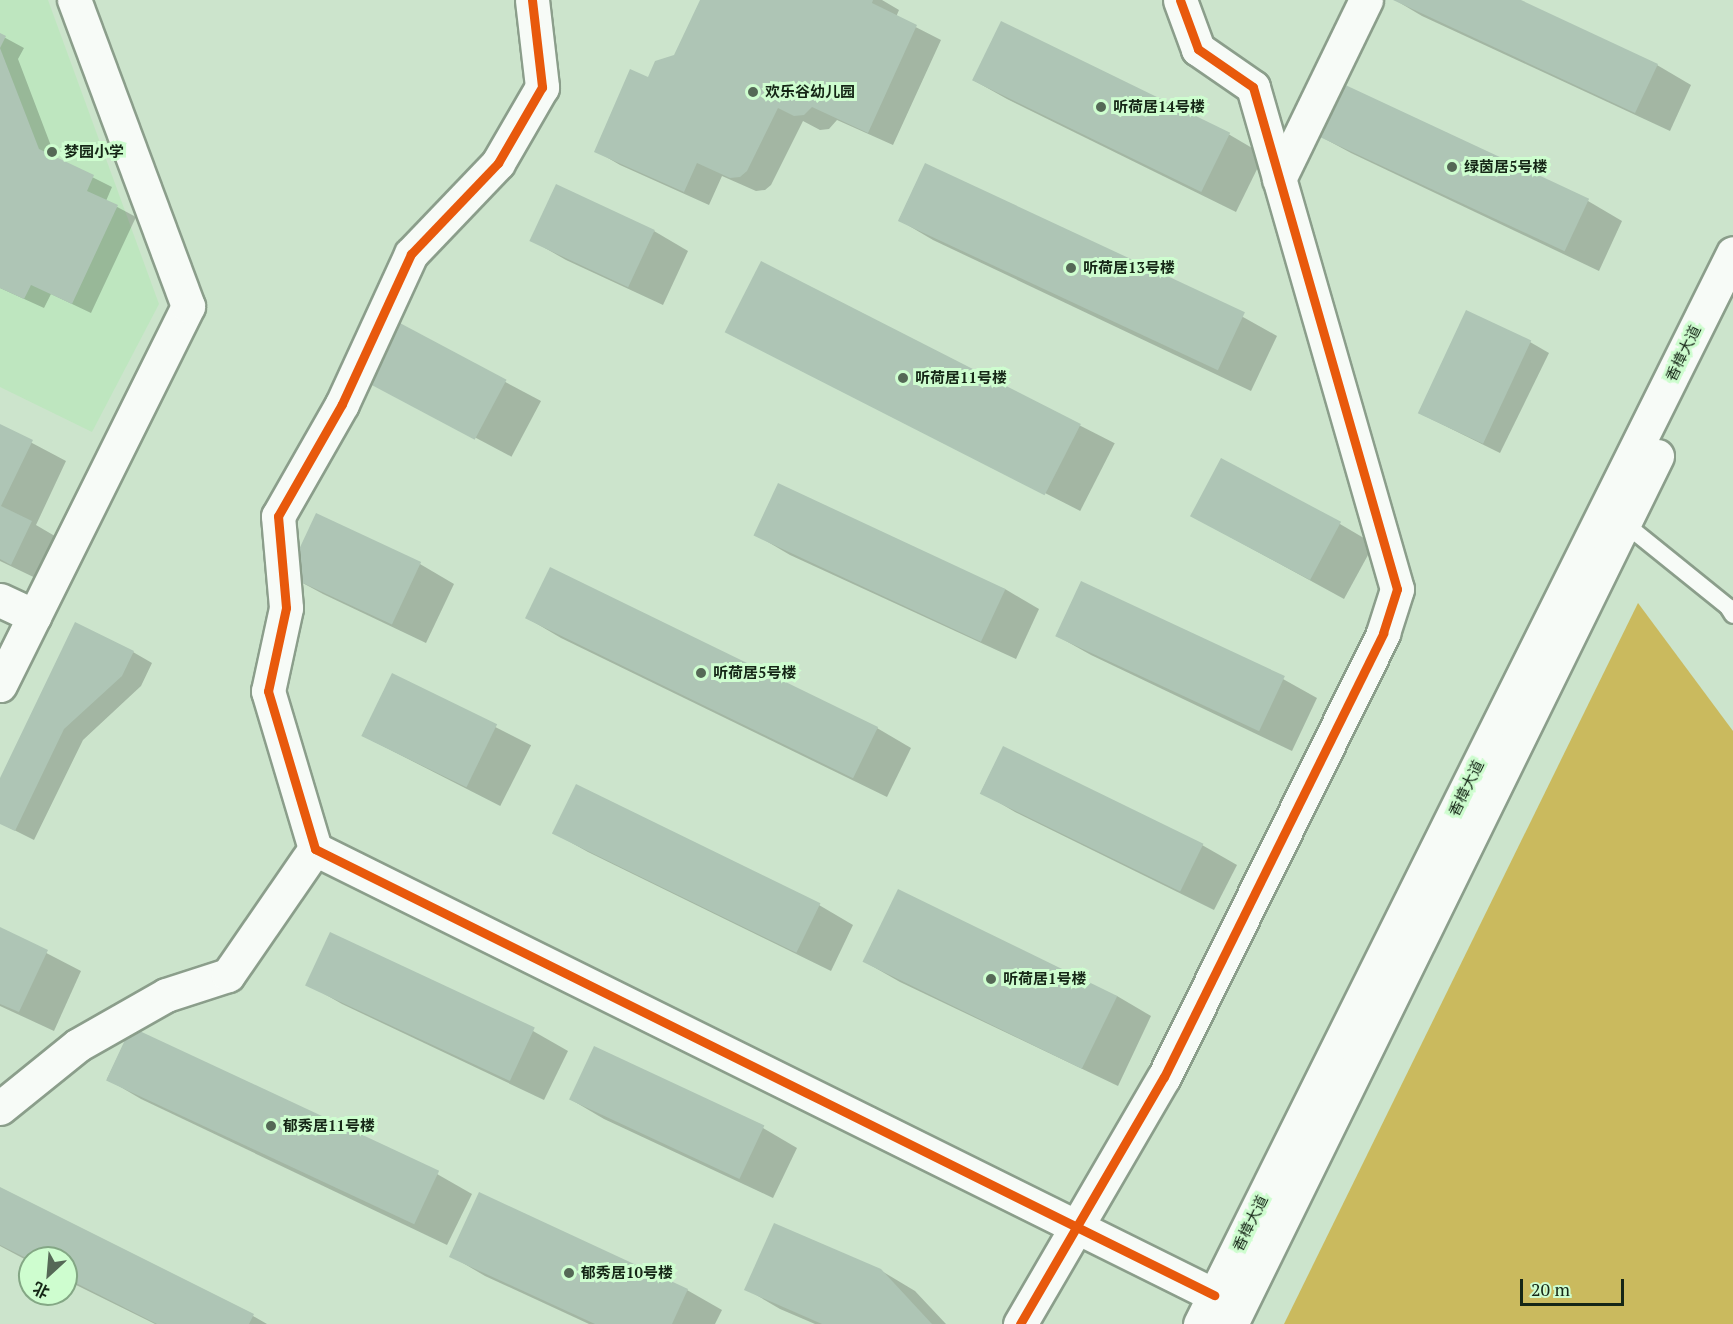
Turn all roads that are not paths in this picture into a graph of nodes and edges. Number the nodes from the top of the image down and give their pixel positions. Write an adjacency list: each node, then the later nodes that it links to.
1 (74, 0): 11 (street)
2 (532, 0): 13 (street)
3 (1180, 0): 5 (street)
4 (1366, 0): 5 (street)
5 (1279, 179): 15 (street)
6 (1733, 253): 16 (street, 香樟大道)
7 (1733, 302): 8 (street, 香樟大道)
8 (1624, 523): 10 (lane); 19 (street, 香樟大道)
9 (0, 600): 11 (street)
10 (1733, 615)
11 (34, 616): 12 (street)
12 (0, 685)
13 (315, 849): 14 (street); 15 (street)
14 (0, 1108)
15 (1076, 1227): 16 (street); 17 (street)
16 (1214, 1295): 18 (street, 香樟大道)
17 (1020, 1324)
18 (1200, 1324)
19 (1231, 1324)

